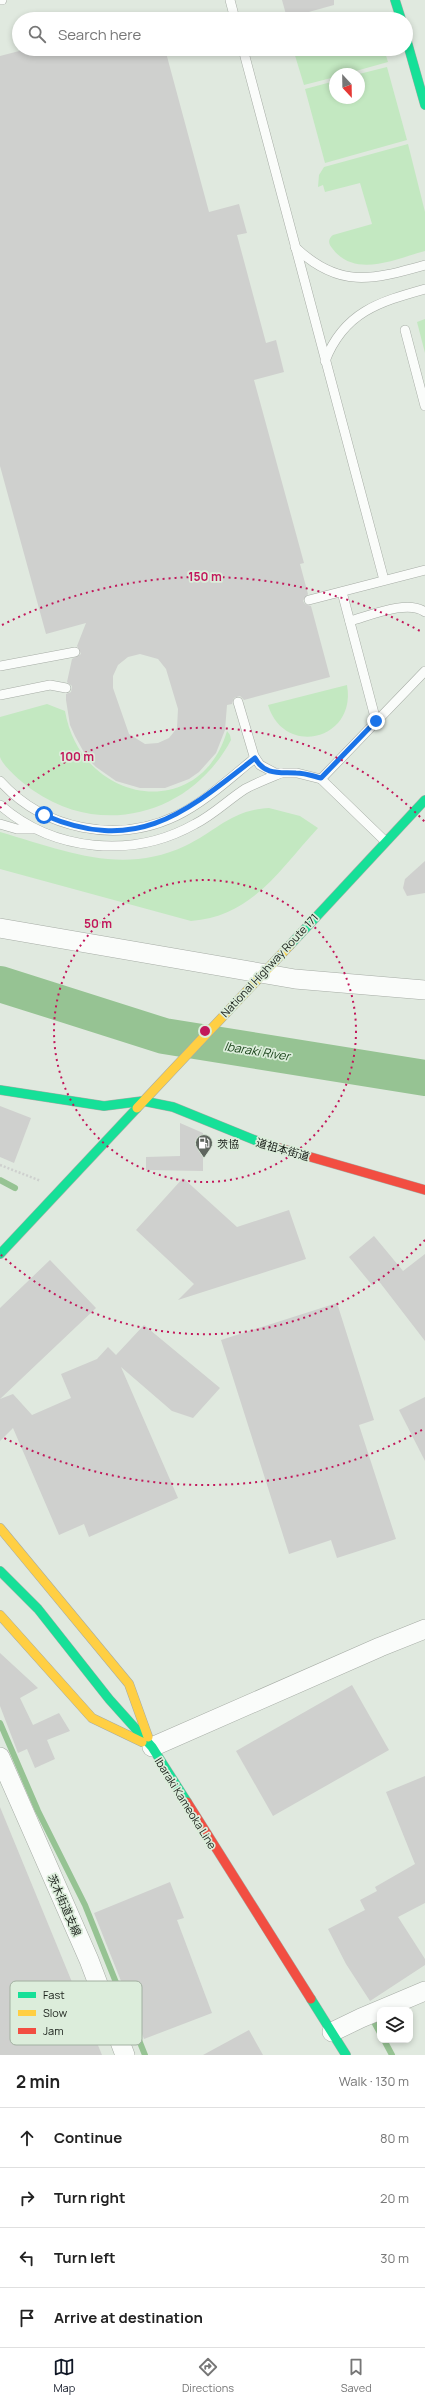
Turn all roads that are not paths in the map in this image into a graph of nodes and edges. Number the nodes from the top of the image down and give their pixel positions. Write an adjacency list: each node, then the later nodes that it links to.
1 (230, 0): 3 (lane)
2 (396, 0): 4 (main road)
3 (233, 12)
4 (399, 12)
5 (245, 56): 8 (lane)
6 (411, 56): 7 (main road)
7 (425, 105)
8 (295, 247): 9 (lane); 12 (lane)
9 (425, 265)
10 (425, 289): 12 (lane)
11 (405, 330): 13 (lane)
12 (325, 360): 15 (lane)
13 (425, 406)
14 (425, 570): 15 (lane)
15 (384, 580): 16 (lane)
16 (342, 592): 17 (lane); 19 (lane)
17 (309, 600)
18 (425, 612): 19 (lane)
19 (350, 621): 26 (lane)
20 (75, 652): 21 (lane)
21 (0, 666)
22 (425, 671): 26 (lane)
23 (66, 688): 24 (lane)
24 (0, 695)
25 (238, 702): 27 (lane)
26 (376, 721): 29 (lane)
27 (255, 758): 28 (lane); 30 (lane)
28 (281, 773): 29 (lane); 34 (lane)
29 (321, 778): 35 (lane)
30 (0, 781)
31 (425, 800): 35 (main road, National Highway Route 171)
32 (0, 805): 34 (lane)
33 (0, 824): 34 (lane)
34 (35, 828)
35 (385, 840): 37 (main road, National Highway Route 171)
36 (0, 928): 37 (street)
37 (262, 973): 38 (street); 40 (main road, National Highway Route 171)
38 (425, 990)
39 (0, 1090): 40 (main road, 道祖本街道)
40 (143, 1101): 41 (main road, 道祖本街道); 42 (main road, National Highway Route 171)
41 (425, 1190)
42 (0, 1254)
43 (0, 1528): 47 (main road)
44 (0, 1571): 47 (main road, Ibaraki Kameoka Line)
45 (0, 1615): 47 (main road)
46 (425, 1629): 47 (street)
47 (152, 1747): 51 (main road, Ibaraki Kameoka Line)
48 (0, 1757): 49 (street, 茨木街道支線)
49 (97, 1981)
50 (425, 1991): 51 (street)
51 (332, 2032): 54 (main road, Ibaraki Kameoka Line)
52 (121, 2045): 53 (street, 茨木街道支線)
53 (125, 2055)
54 (346, 2055)

